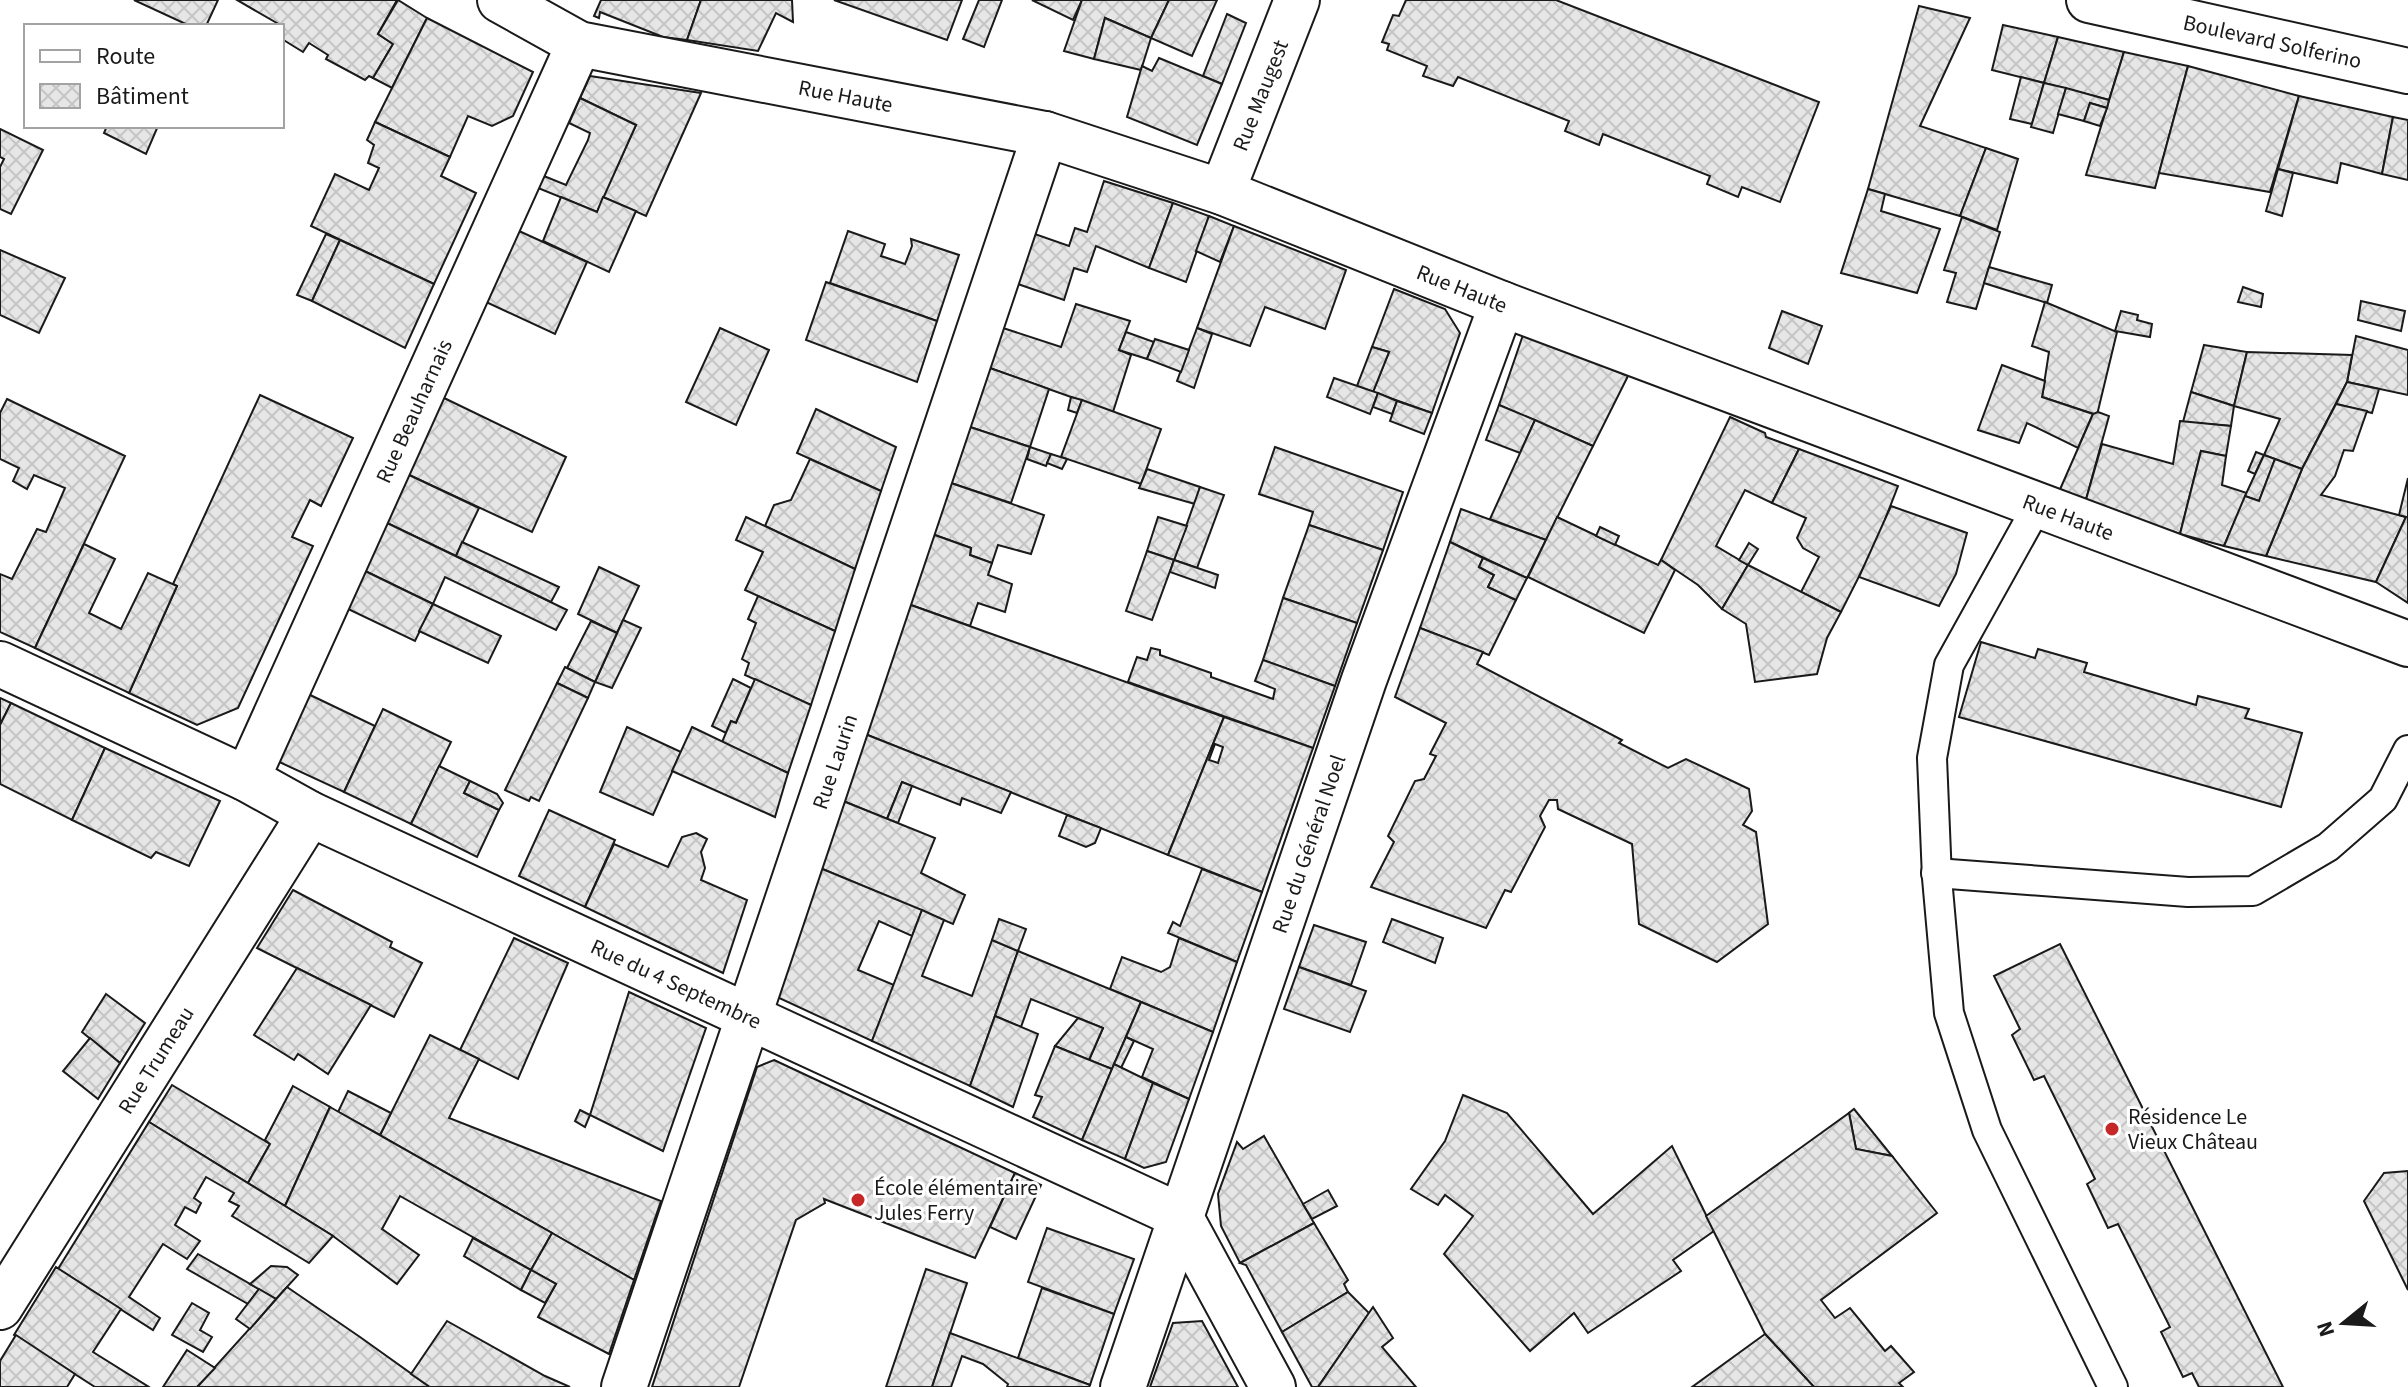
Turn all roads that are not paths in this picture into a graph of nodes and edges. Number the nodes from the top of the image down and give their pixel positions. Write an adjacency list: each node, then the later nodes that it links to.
1 (500, 0): 4 (street, Rue Haute)
2 (1297, 0): 7 (street, Rue Maugest)
3 (2106, 2): 5 (street, Boulevard Solferino)
4 (579, 44): 6 (street, Rue Haute); 13 (street, Rue Beauharnais)
5 (2408, 71)
6 (1045, 134): 7 (street, Rue Haute); 16 (street, Rue Laurin)
7 (1222, 192): 8 (street, Rue Haute)
8 (1502, 304): 9 (street, Rue Haute); 17 (street, Rue du Général Noel)
9 (2038, 505): 10 (street, Rue Haute); 15 (lane)
10 (2408, 644)
11 (0, 664): 13 (street, Rue du 4 Septembre)
12 (2408, 750): 15 (lane)
13 (247, 779): 14 (street, Rue du 4 Septembre)
14 (310, 814): 16 (street, Rue du 4 Septembre); 18 (street, Rue Trumeau)
15 (1936, 873): 22 (lane)
16 (747, 1016): 17 (street, Rue du 4 Septembre); 19 (street, Rue Laurin)
17 (1180, 1216): 20 (street, Rue du Général Noel); 21 (street)
18 (0, 1307)
19 (624, 1387)
20 (1123, 1387)
21 (1273, 1387)
22 (2113, 1387)

